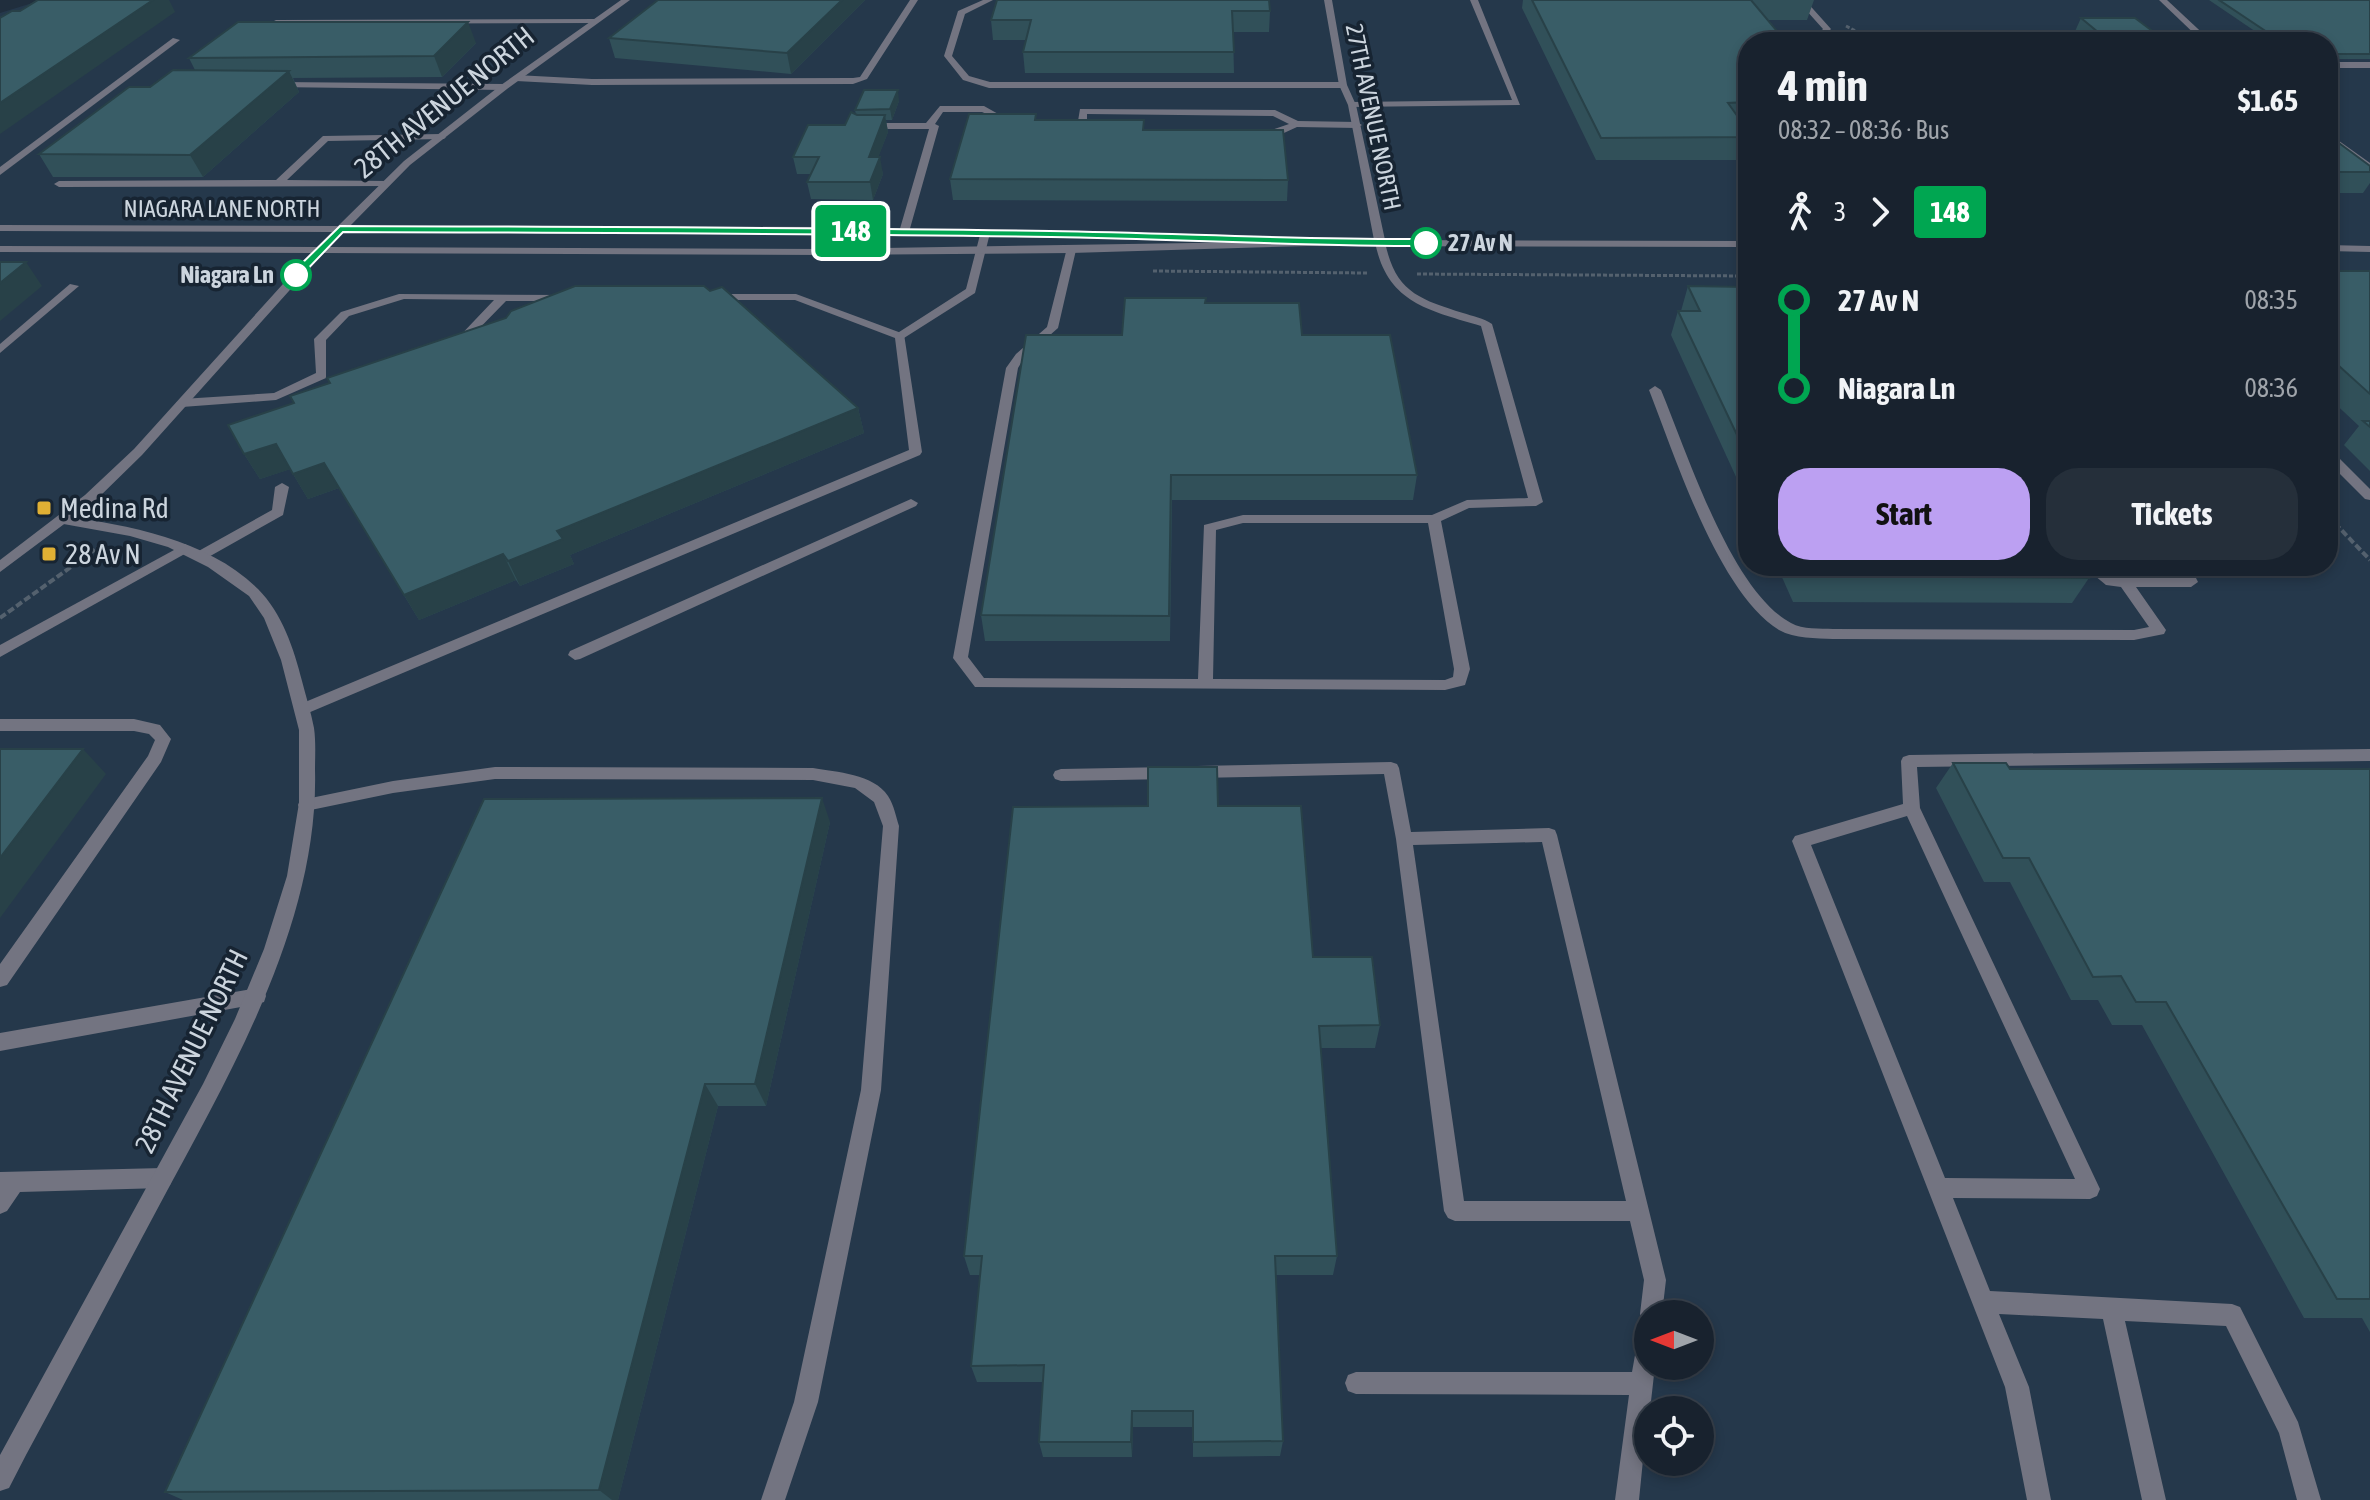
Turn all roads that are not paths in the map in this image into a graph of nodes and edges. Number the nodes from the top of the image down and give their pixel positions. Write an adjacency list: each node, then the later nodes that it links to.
1 (626, 0): 8 (street, 28TH AVENUE NORTH)
2 (914, 0): 15 (street)
3 (989, 0): 17 (street)
4 (1328, 0): 17 (street, 27TH AVENUE NORTH)
5 (1474, 0): 19 (street)
6 (1801, 0): 10 (street)
7 (2163, 0): 11 (street)
8 (595, 21): 9 (street); 15 (street, 28TH AVENUE NORTH)
9 (268, 22)
10 (1824, 32)
11 (2197, 32)
12 (176, 40): 30 (street)
13 (2338, 65): 14 (street)
14 (2370, 65)
15 (516, 78): 18 (street, 28TH AVENUE NORTH)
16 (271, 85): 18 (street)
17 (1343, 85): 19 (street, 27TH AVENUE NORTH)
18 (504, 87): 27 (street, 28TH AVENUE NORTH)
19 (1352, 105): 22 (street, 27TH AVENUE NORTH)
20 (996, 115): 24 (street)
21 (1296, 124): 22 (street); 25 (street); 26 (street)
22 (1357, 125): 38 (street, 27TH AVENUE NORTH)
23 (860, 126): 24 (street)
24 (929, 126): 36 (street)
25 (1112, 130)
26 (1259, 134)
27 (441, 137): 31 (street); 32 (street, 28TH AVENUE NORTH)
28 (2338, 144): 29 (street)
29 (2370, 168)
30 (0, 172)
31 (279, 183): 32 (street); 33 (street)
32 (386, 183): 35 (street, 28TH AVENUE NORTH)
33 (59, 184)
34 (0, 228): 35 (street, NIAGARA LANE NORTH)
35 (340, 229): 36 (street, NIAGARA LANE NORTH); 44 (street, 28TH AVENUE NORTH)
36 (904, 232): 37 (street, NIAGARA LANE NORTH)
37 (985, 233): 39 (street, NIAGARA LANE NORTH); 45 (street)
38 (1380, 242): 39 (street, NIAGARA LANE NORTH); 40 (street, NIAGARA LANE NORTH); 60 (street, 27TH AVENUE NORTH)
39 (1307, 243): 46 (street, NIAGARA LANE NORTH)
40 (1738, 244)
41 (2338, 248): 43 (street)
42 (0, 249): 44 (street, NIAGARA LANE NORTH)
43 (2370, 249)
44 (320, 250): 45 (street, NIAGARA LANE NORTH); 55 (street, 28TH AVENUE NORTH)
45 (982, 250): 46 (street, NIAGARA LANE NORTH); 51 (street)
46 (1071, 250): 71 (street)
47 (74, 286): 52 (street)
48 (579, 297): 50 (street)
49 (703, 297): 51 (street)
50 (502, 298): 53 (street); 55 (street)
51 (900, 336): 72 (street)
52 (0, 350)
53 (448, 350)
54 (1655, 390): 64 (street)
55 (182, 403): 61 (street, 28TH AVENUE NORTH)
56 (2338, 465): 58 (street)
57 (282, 487): 62 (street)
58 (2370, 496)
59 (911, 503): 70 (street)
60 (1434, 519): 71 (street); 71 (street)
61 (63, 520): 62 (street, 28TH AVENUE NORTH); 63 (street)
62 (193, 552): 69 (street); 72 (street, 28TH AVENUE NORTH)
63 (0, 567)
64 (1738, 575)
65 (1739, 576): 68 (street)
66 (2103, 576): 68 (street)
67 (2188, 576): 68 (street)
68 (2126, 583)
69 (0, 652)
70 (575, 655)
71 (1205, 685)
72 (303, 709): 76 (street, 28TH AVENUE NORTH)
73 (0, 725): 79 (street)
74 (2370, 755): 77 (street)
75 (1061, 775): 78 (street)
76 (306, 805): 80 (street, 28TH AVENUE NORTH); 94 (street)
77 (1912, 808): 84 (street); 84 (street)
78 (1404, 839): 86 (street); 86 (street)
79 (0, 979)
80 (257, 996): 81 (street); 82 (street, 28TH AVENUE NORTH)
81 (0, 1042)
82 (163, 1178): 83 (street); 93 (street, 28TH AVENUE NORTH)
83 (7, 1181): 85 (street)
84 (1939, 1188): 88 (street)
85 (0, 1204)
86 (1638, 1211): 87 (street)
87 (1653, 1300)
88 (1983, 1302): 89 (street); 96 (street)
89 (2112, 1310): 97 (street); 98 (street)
90 (1642, 1380): 92 (street)
91 (1356, 1383): 92 (street)
92 (1642, 1384): 95 (street)
93 (0, 1479)
94 (773, 1500)
95 (1627, 1500)
96 (2039, 1500)
97 (2154, 1500)
98 (2309, 1500)

